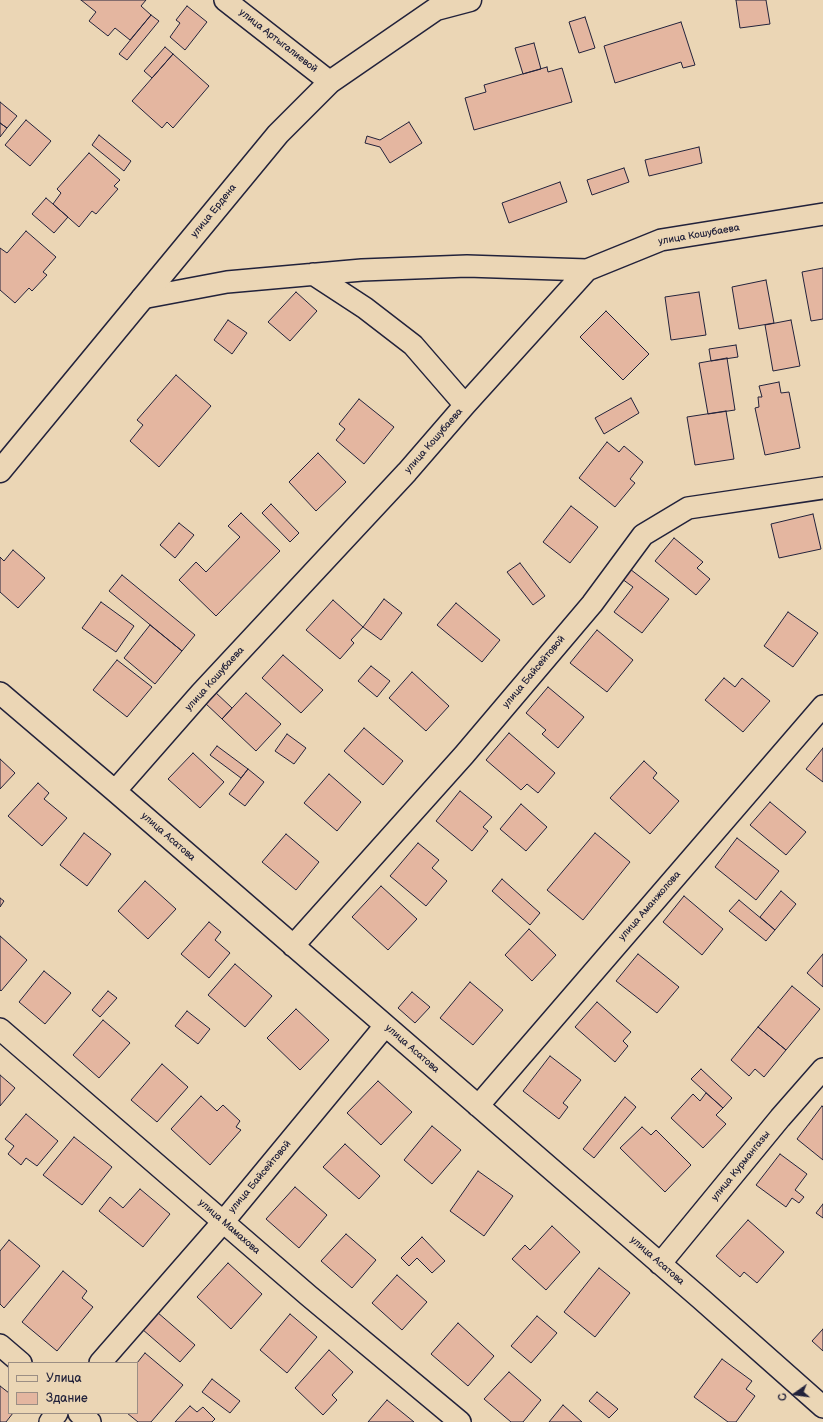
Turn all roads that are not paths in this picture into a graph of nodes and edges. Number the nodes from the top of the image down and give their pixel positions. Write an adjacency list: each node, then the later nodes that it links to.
1 (225, 0): 3 (street, улица Артыгалиевой)
2 (470, 0): 3 (street, улица Ердена)
3 (330, 82): 7 (street, улица Ердена)
4 (823, 214): 5 (street, улица Кошубаева)
5 (587, 270): 6 (street); 8 (street, улица Кошубаева)
6 (313, 274): 7 (street); 8 (street)
7 (142, 298): 9 (street, улица Ердена)
8 (465, 405): 13 (street, улица Кошубаева)
9 (0, 471)
10 (823, 488): 14 (street, улица Байсейтовой)
11 (0, 693): 13 (street, улица Асатова)
12 (823, 706): 18 (street, улица Аманжолова)
13 (115, 791): 14 (street, улица Асатова)
14 (293, 946): 15 (street, улица Асатова)
15 (385, 1026): 18 (street, улица Асатова); 19 (street, улица Байсейтовой)
16 (0, 1029): 19 (street, улица Мамахова)
17 (823, 1069): 20 (street, улица Курмангазы)
18 (478, 1106): 20 (street, улица Асатова)
19 (223, 1222): 23 (street, улица Байсейтовой); 29 (street, улица Мамахова)
20 (660, 1264): 24 (street, улица Асатова)
21 (0, 1345): 22 (street)
22 (20, 1362)
23 (101, 1362)
24 (823, 1407)
25 (56, 1414): 27 (street)
26 (80, 1414): 28 (street)
27 (50, 1422)
28 (90, 1422)
29 (460, 1422)

